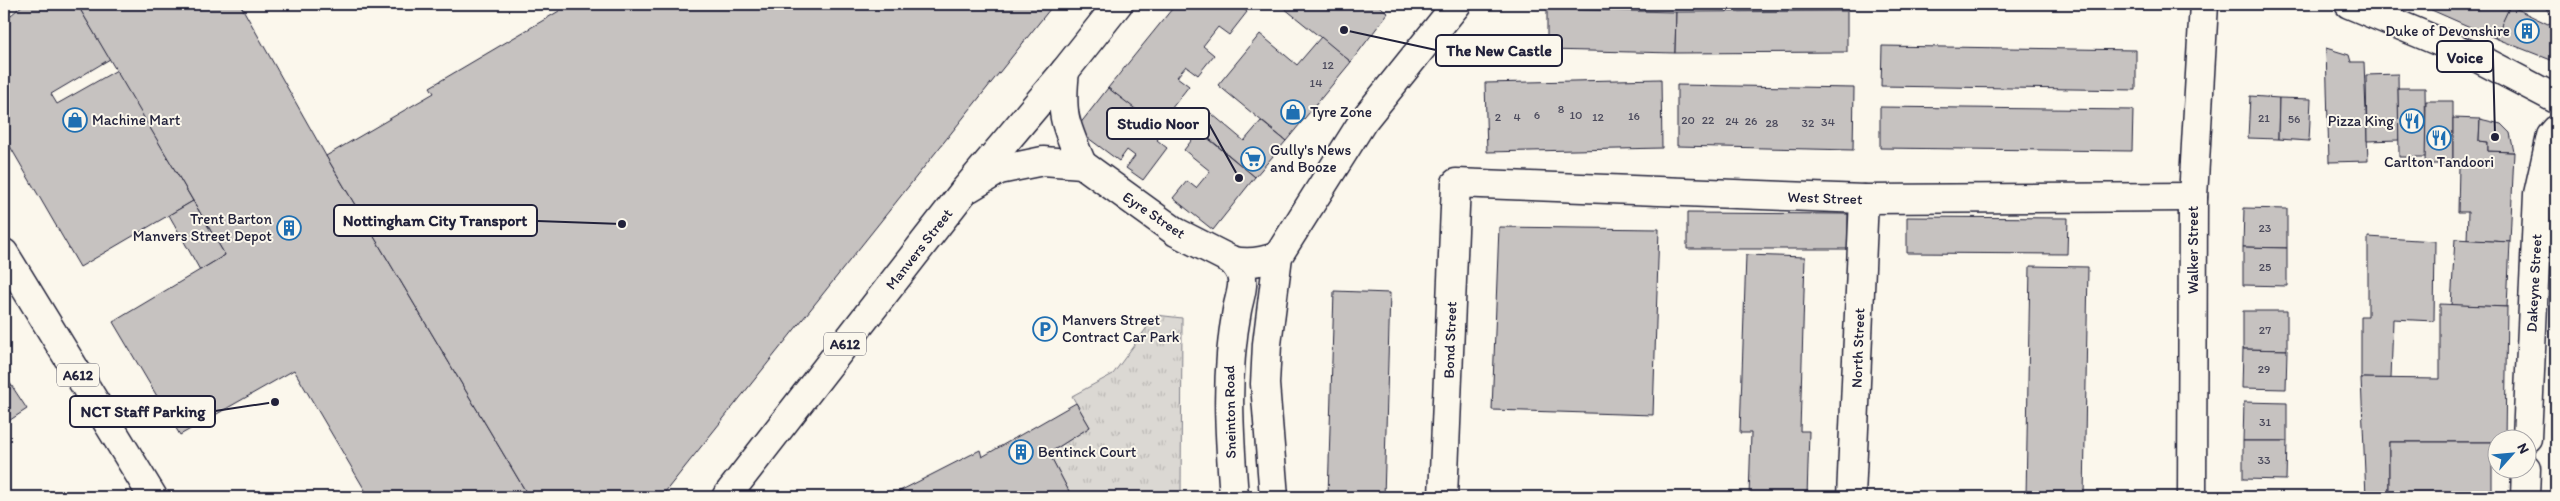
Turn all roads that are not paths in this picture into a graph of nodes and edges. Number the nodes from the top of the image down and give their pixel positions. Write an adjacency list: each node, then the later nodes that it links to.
1 (1118, 4): 5 (street, Manvers Street / A612)
2 (1457, 4): 14 (street)
3 (2204, 4): 11 (street, Walker Street)
4 (2349, 4): 6 (street)
5 (1065, 71): 8 (street); 10 (street, Manvers Street / A612)
6 (2556, 99)
7 (2556, 130): 16 (street, Dakeyne Street)
8 (1082, 164): 10 (street); 15 (street, Eyre Street)
9 (1456, 183): 12 (street, West Street); 22 (street, Bond Street)
10 (964, 191): 19 (street, Manvers Street / A612)
11 (2193, 197): 12 (street, West Street); 24 (street, Walker Street)
12 (1864, 199): 23 (street, North Street)
13 (4, 252): 18 (street, A612)
14 (1278, 256): 15 (street); 21 (street)
15 (1231, 260): 20 (street, Sneinton Road)
16 (2527, 428)
17 (2526, 478): 25 (street)
18 (153, 497)
19 (726, 497)
20 (1234, 497)
21 (1274, 497)
22 (1443, 497)
23 (1851, 497)
24 (2192, 497)
25 (2525, 497)

